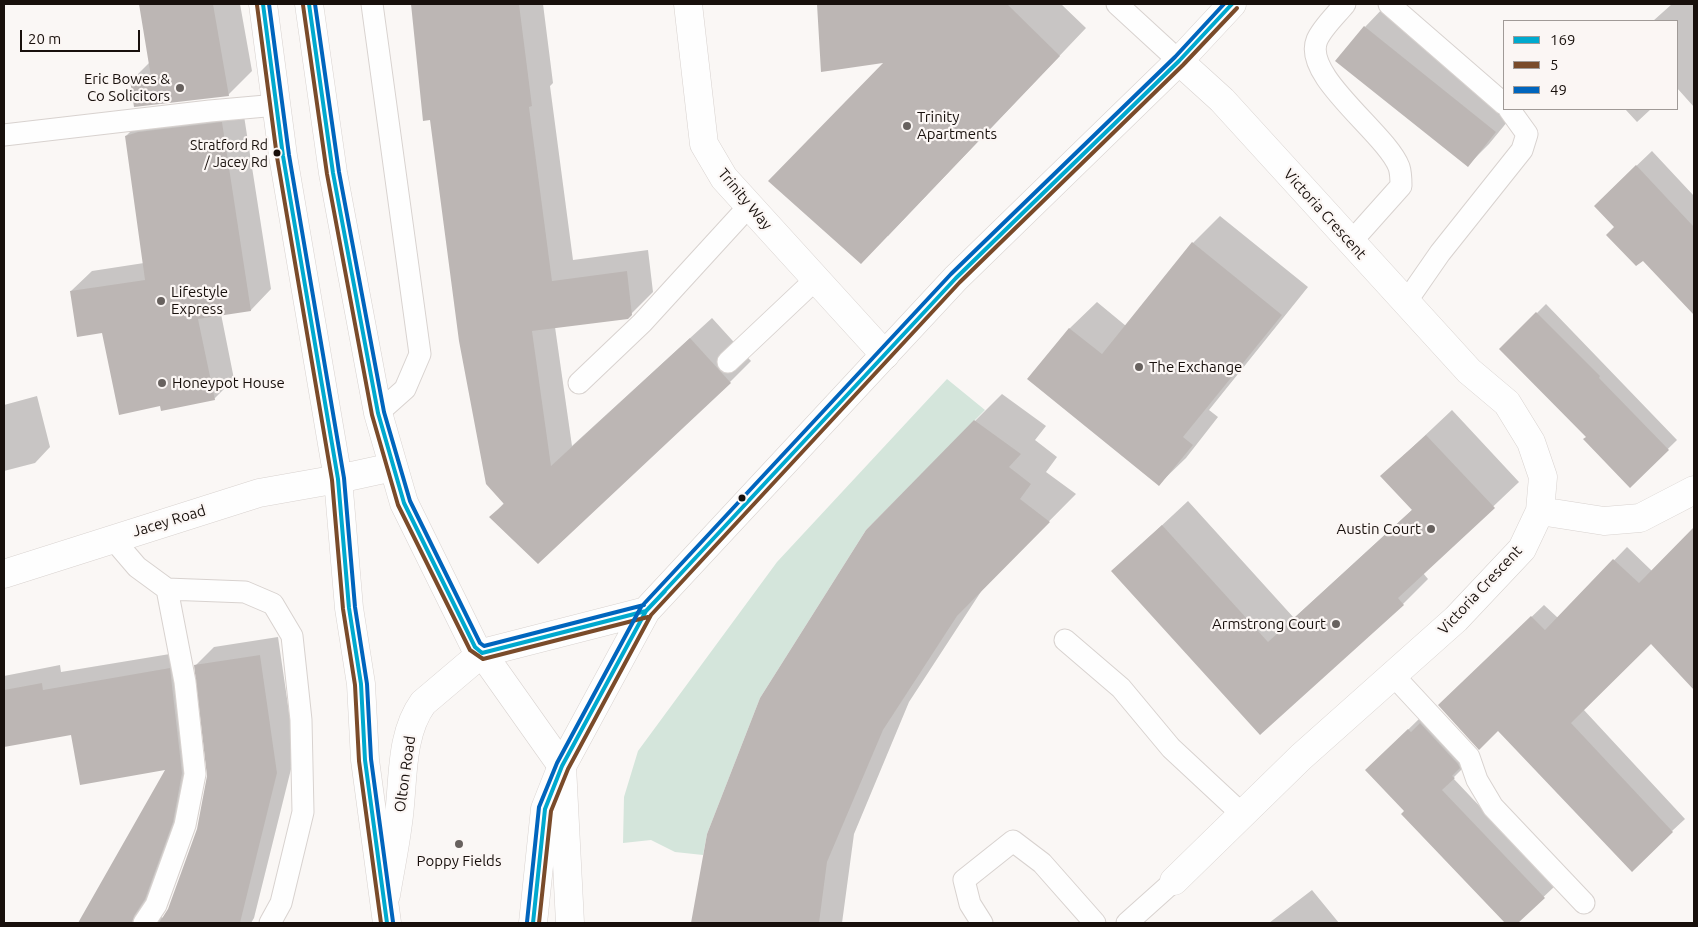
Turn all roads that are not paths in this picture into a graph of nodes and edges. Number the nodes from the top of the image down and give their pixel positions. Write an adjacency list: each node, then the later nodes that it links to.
1 (263, 4): 11 (main road)
2 (309, 4): 21 (main road)
3 (372, 4): 21 (lane)
4 (688, 4): 14 (main road, Trinity Way)
5 (1117, 4): 9 (lane)
6 (1232, 4): 9 (main road)
7 (1345, 4): 15 (lane)
8 (1389, 4): 10 (lane)
9 (1178, 60): 15 (main road, Victoria Crescent); 18 (main road)
10 (1503, 103)
11 (277, 105): 13 (lane); 23 (main road)
12 (1510, 110): 17 (lane)
13 (4, 135)
14 (750, 206): 16 (main road, Trinity Way); 20 (lane)
15 (1351, 242): 17 (main road, Victoria Crescent)
16 (816, 279): 18 (main road, Trinity Way); 19 (lane)
17 (1406, 302): 25 (main road, Victoria Crescent)
18 (885, 355): 29 (main road)
19 (728, 362)
20 (579, 383)
21 (378, 414): 22 (main road)
22 (393, 467): 23 (main road, Jacey Road); 31 (main road)
23 (338, 479): 26 (main road, Jacey Road); 37 (main road)
24 (1694, 490): 25 (main road)
25 (1540, 511): 32 (main road, Victoria Crescent)
26 (113, 539): 27 (main road, Jacey Road); 28 (lane)
27 (4, 574)
28 (167, 589): 38 (lane); 39 (lane)
29 (646, 611): 31 (main road); 33 (main road)
30 (1065, 640): 34 (lane)
31 (482, 653): 33 (main road); 37 (main road, Olton Road)
32 (1393, 675): 34 (main road, Victoria Crescent); 36 (lane)
33 (562, 766): 40 (main road); 41 (main road)
34 (1242, 814): 35 (main road, Victoria Crescent)
35 (1174, 880): 44 (lane)
36 (1584, 903)
37 (384, 918)
38 (144, 923)
39 (270, 923)
40 (533, 923)
41 (570, 923)
42 (982, 923): 43 (lane)
43 (1095, 923)
44 (1127, 923)

